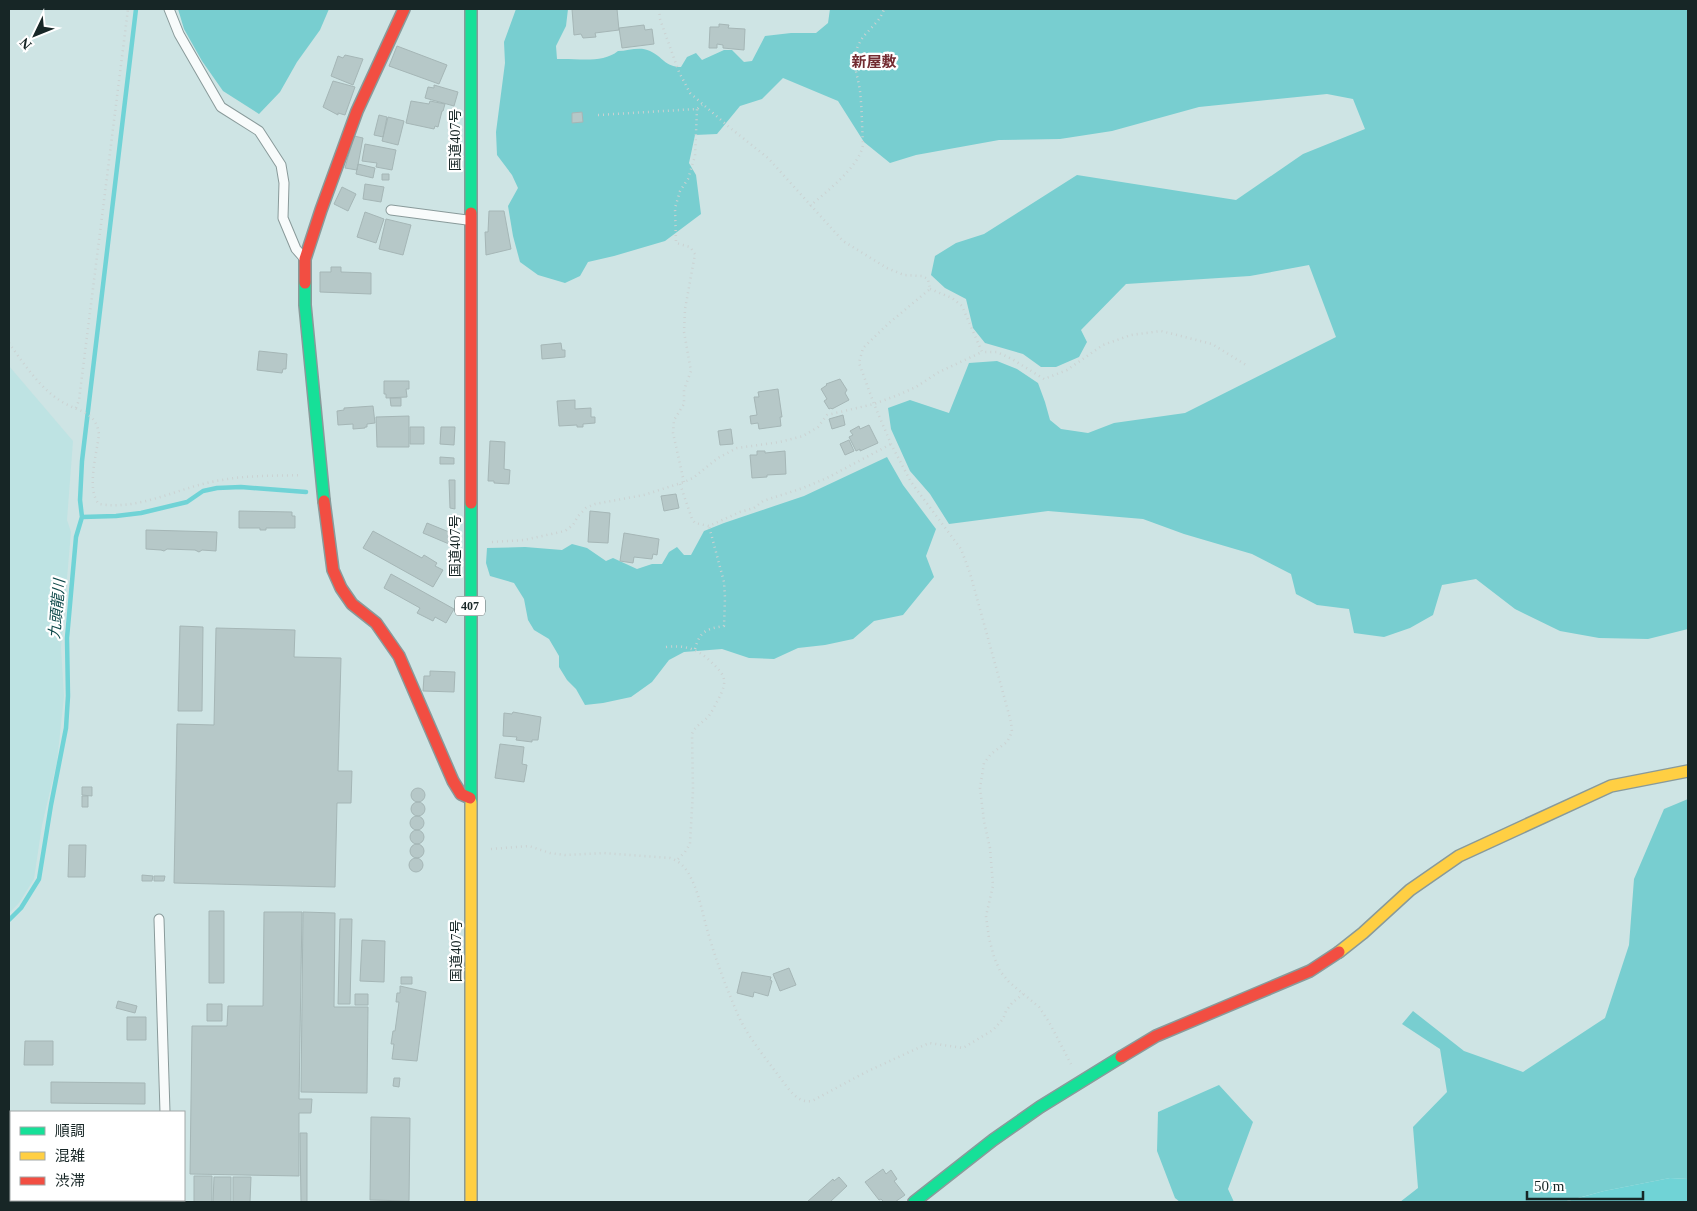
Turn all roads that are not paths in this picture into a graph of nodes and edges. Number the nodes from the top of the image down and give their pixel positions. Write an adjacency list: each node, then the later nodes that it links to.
1 (169, 9): 6 (lane)
2 (404, 9): 6 (main road)
3 (471, 9): 5 (main road, 国道407号 / 407)
4 (391, 210): 5 (lane)
5 (470, 220): 8 (main road, 国道407号 / 407)
6 (305, 258): 8 (main road)
7 (1688, 771): 12 (main road)
8 (470, 798): 11 (main road, 国道407号 / 407)
9 (159, 919): 10 (lane)
10 (165, 1111)
11 (471, 1202)
12 (914, 1202)

